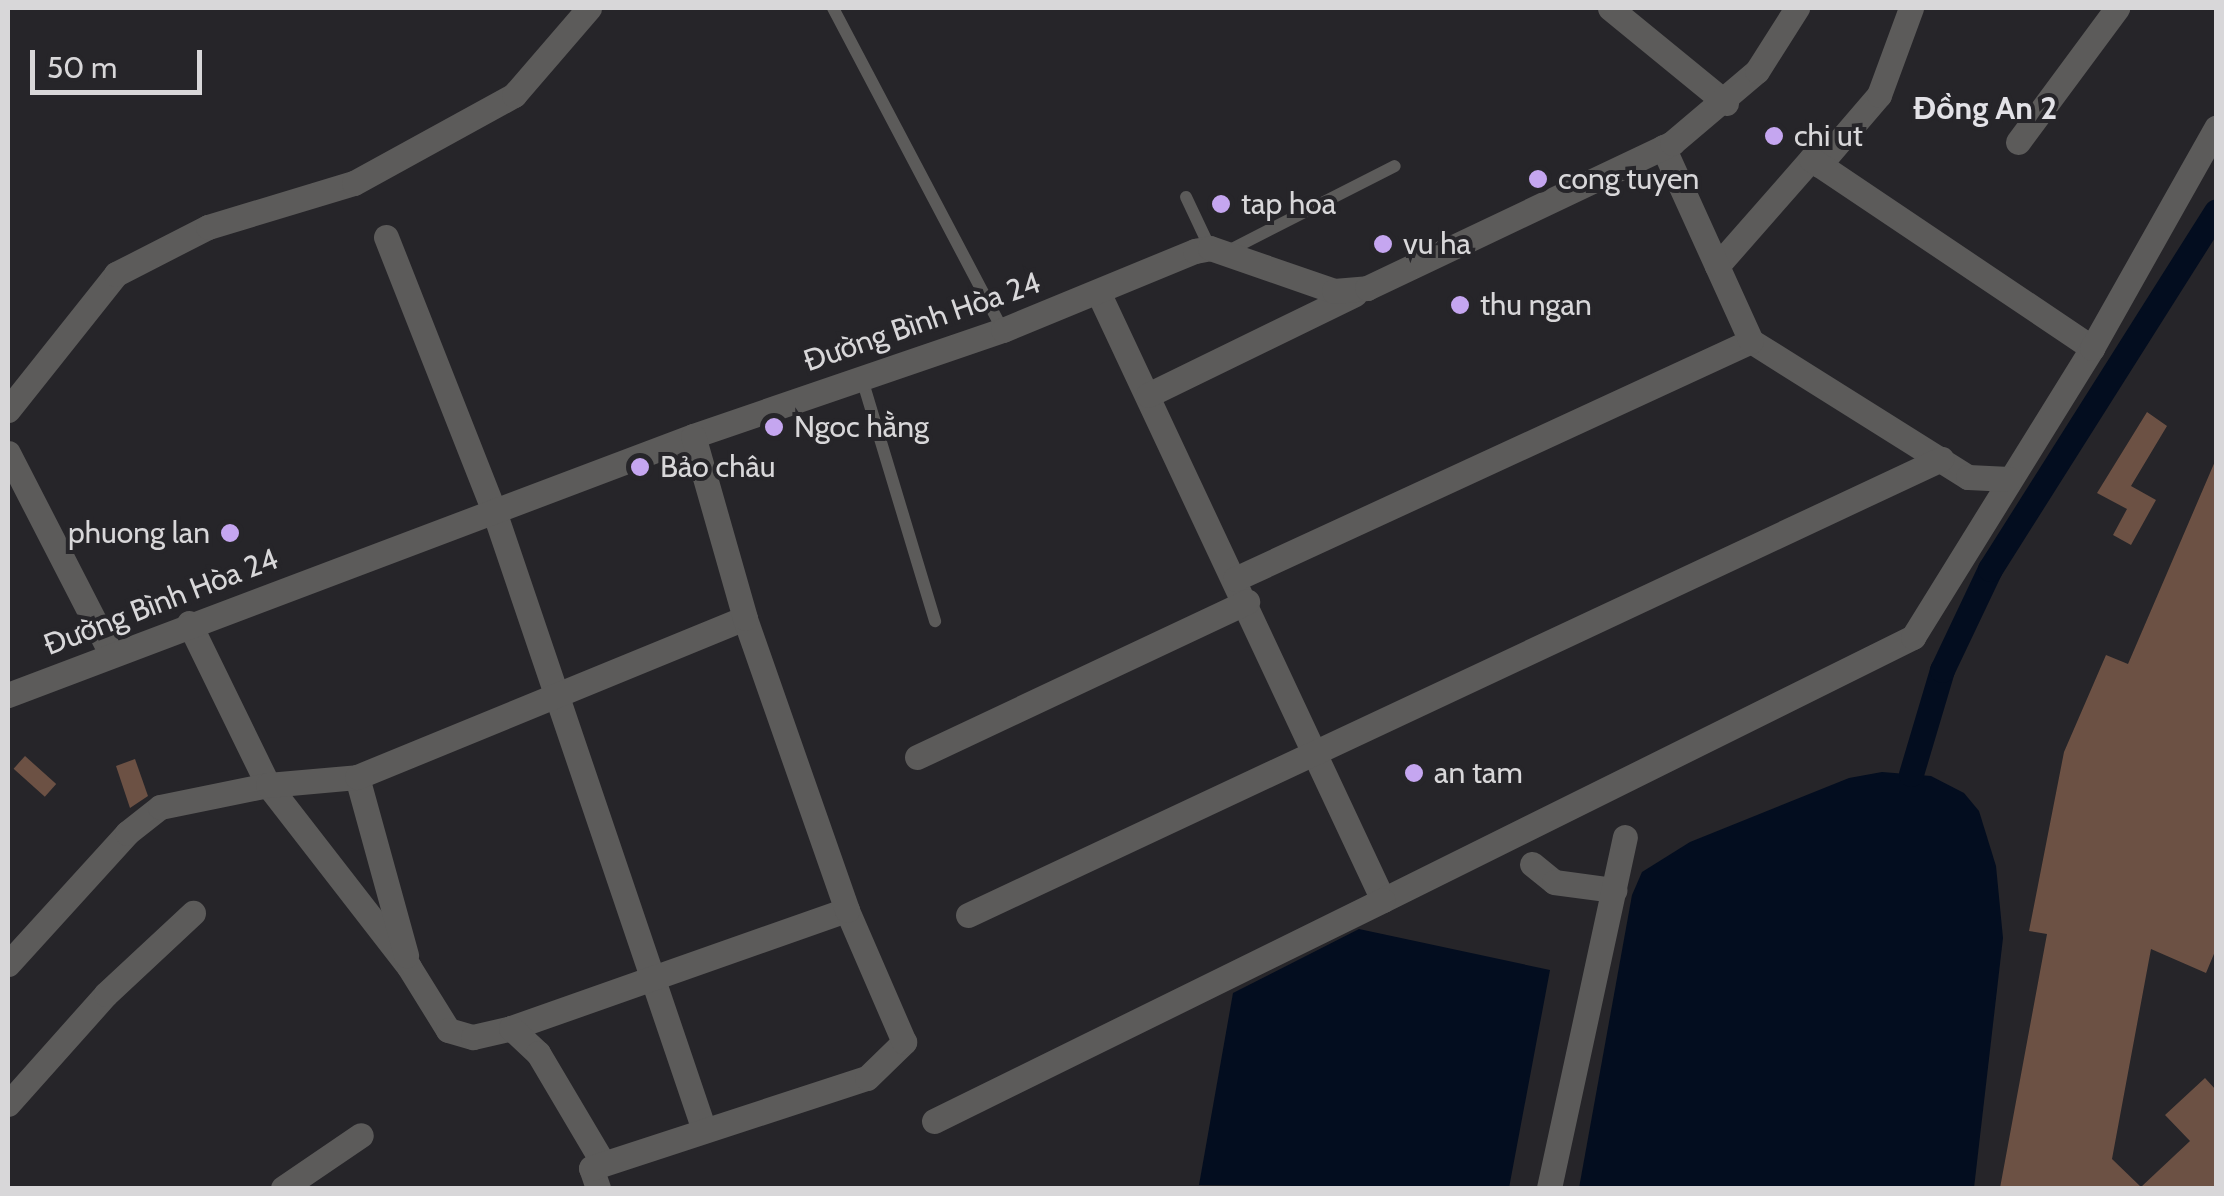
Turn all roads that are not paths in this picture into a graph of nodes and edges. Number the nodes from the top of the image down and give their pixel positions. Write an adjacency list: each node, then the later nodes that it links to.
1 (590, 8): 24 (street)
2 (833, 8): 19 (lane)
3 (1610, 8): 7 (street)
4 (1797, 8): 7 (street)
5 (1912, 8): 12 (street)
6 (2117, 8): 9 (street)
7 (1726, 102): 10 (street)
8 (2216, 128): 21 (street)
9 (2018, 142)
10 (1663, 147): 16 (street); 17 (street)
11 (1396, 166): 15 (lane)
12 (1819, 166): 16 (street); 21 (street)
13 (1186, 197): 15 (lane)
14 (386, 236): 29 (street)
15 (1216, 251): 17 (street); 18 (street, Đường Bình Hòa 24)
16 (1717, 266): 20 (street)
17 (1367, 288): 23 (street)
18 (1099, 294): 19 (street, Đường Bình Hòa 24); 23 (street)
19 (1003, 330): 22 (street, Đường Bình Hòa 24)
20 (1751, 340): 27 (street); 30 (street)
21 (2092, 348): 28 (street)
22 (862, 379): 25 (street, Đường Bình Hòa 24); 32 (lane)
23 (1148, 395): 30 (street)
24 (8, 410)
25 (693, 436): 29 (street, Đường Bình Hòa 24); 31 (street)
26 (8, 453): 34 (street)
27 (1941, 459): 28 (street); 37 (street)
28 (2008, 479): 44 (street)
29 (494, 511): 33 (street, Đường Bình Hòa 24); 36 (street)
30 (1241, 590): 37 (street); 38 (street)
31 (745, 618): 36 (street); 45 (street)
32 (935, 621)
33 (189, 622): 34 (street, Đường Bình Hòa 24); 40 (street)
34 (112, 656): 35 (street, Đường Bình Hòa 24)
35 (8, 695)
36 (554, 696): 39 (street); 50 (street)
37 (1320, 755): 44 (street); 47 (street)
38 (917, 757)
39 (357, 777): 40 (street); 49 (street)
40 (268, 785): 48 (street); 49 (street)
41 (1625, 836): 43 (street)
42 (1532, 864): 43 (street)
43 (1614, 890): 58 (street)
44 (1383, 900): 53 (street)
45 (847, 910): 50 (street); 54 (street)
46 (193, 912): 52 (street)
47 (968, 915)
48 (8, 964)
49 (409, 967): 51 (street)
50 (655, 978): 51 (street); 54 (street)
51 (511, 1028): 56 (street)
52 (8, 1104)
53 (934, 1121)
54 (704, 1130): 56 (street)
55 (361, 1135): 57 (street)
56 (601, 1176)
57 (283, 1188)
58 (1549, 1188)

